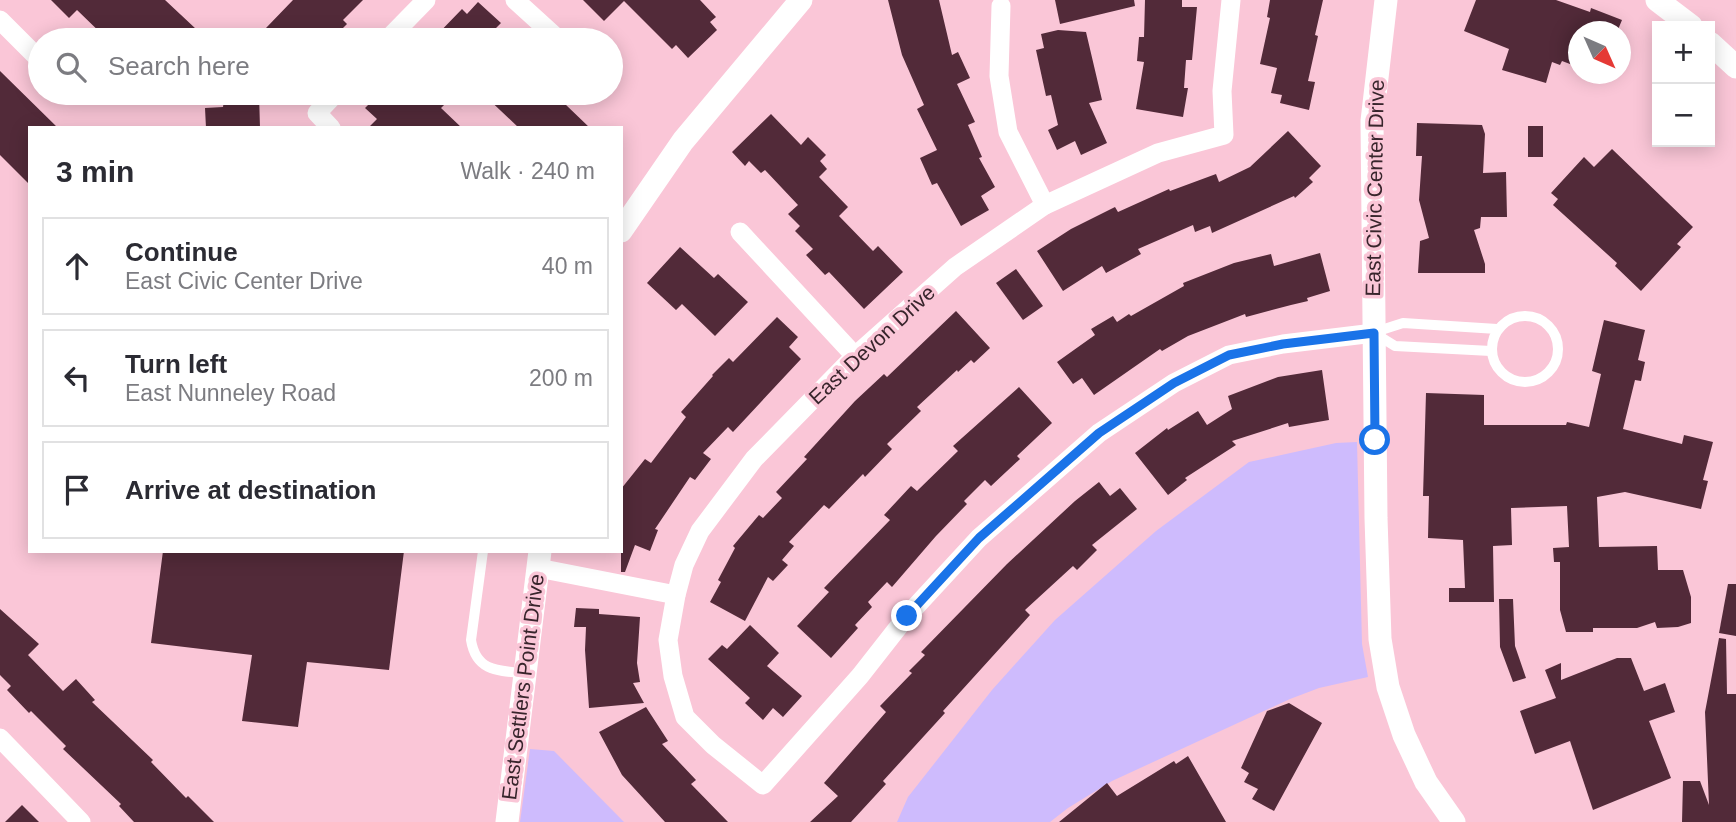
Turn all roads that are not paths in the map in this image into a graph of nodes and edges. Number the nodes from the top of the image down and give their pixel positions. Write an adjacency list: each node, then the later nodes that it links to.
1 (426, 0): 10 (street)
2 (515, 0): 11 (street)
3 (801, 0): 18 (street)
4 (1230, 0): 17 (street, East Devon Drive)
5 (1386, 0): 21 (street, East Civic Center Drive)
6 (1657, 0): 9 (street)
7 (1001, 6): 17 (street)
8 (0, 20): 12 (street)
9 (1684, 21)
10 (399, 28)
11 (546, 28)
12 (28, 48)
13 (1715, 48): 14 (street)
14 (1736, 67)
15 (325, 105): 16 (street)
16 (329, 126)
17 (1045, 205): 23 (street, East Devon Drive)
18 (623, 228)
19 (740, 232): 23 (street)
20 (1497, 330): 21 (lane); 22 (lane); 22 (lane)
21 (1374, 333): 22 (lane); 26 (street, East Devon Drive); 31 (street, East Civic Center Drive)
22 (1491, 351)
23 (855, 356): 26 (street, East Devon Drive)
24 (483, 553): 27 (lane)
25 (539, 560): 26 (street); 27 (street, East Settlers Point Drive)
26 (676, 595)
27 (526, 673): 30 (street, East Settlers Point Drive)
28 (4, 749): 29 (street)
29 (81, 822)
30 (507, 822)
31 (1454, 822)

